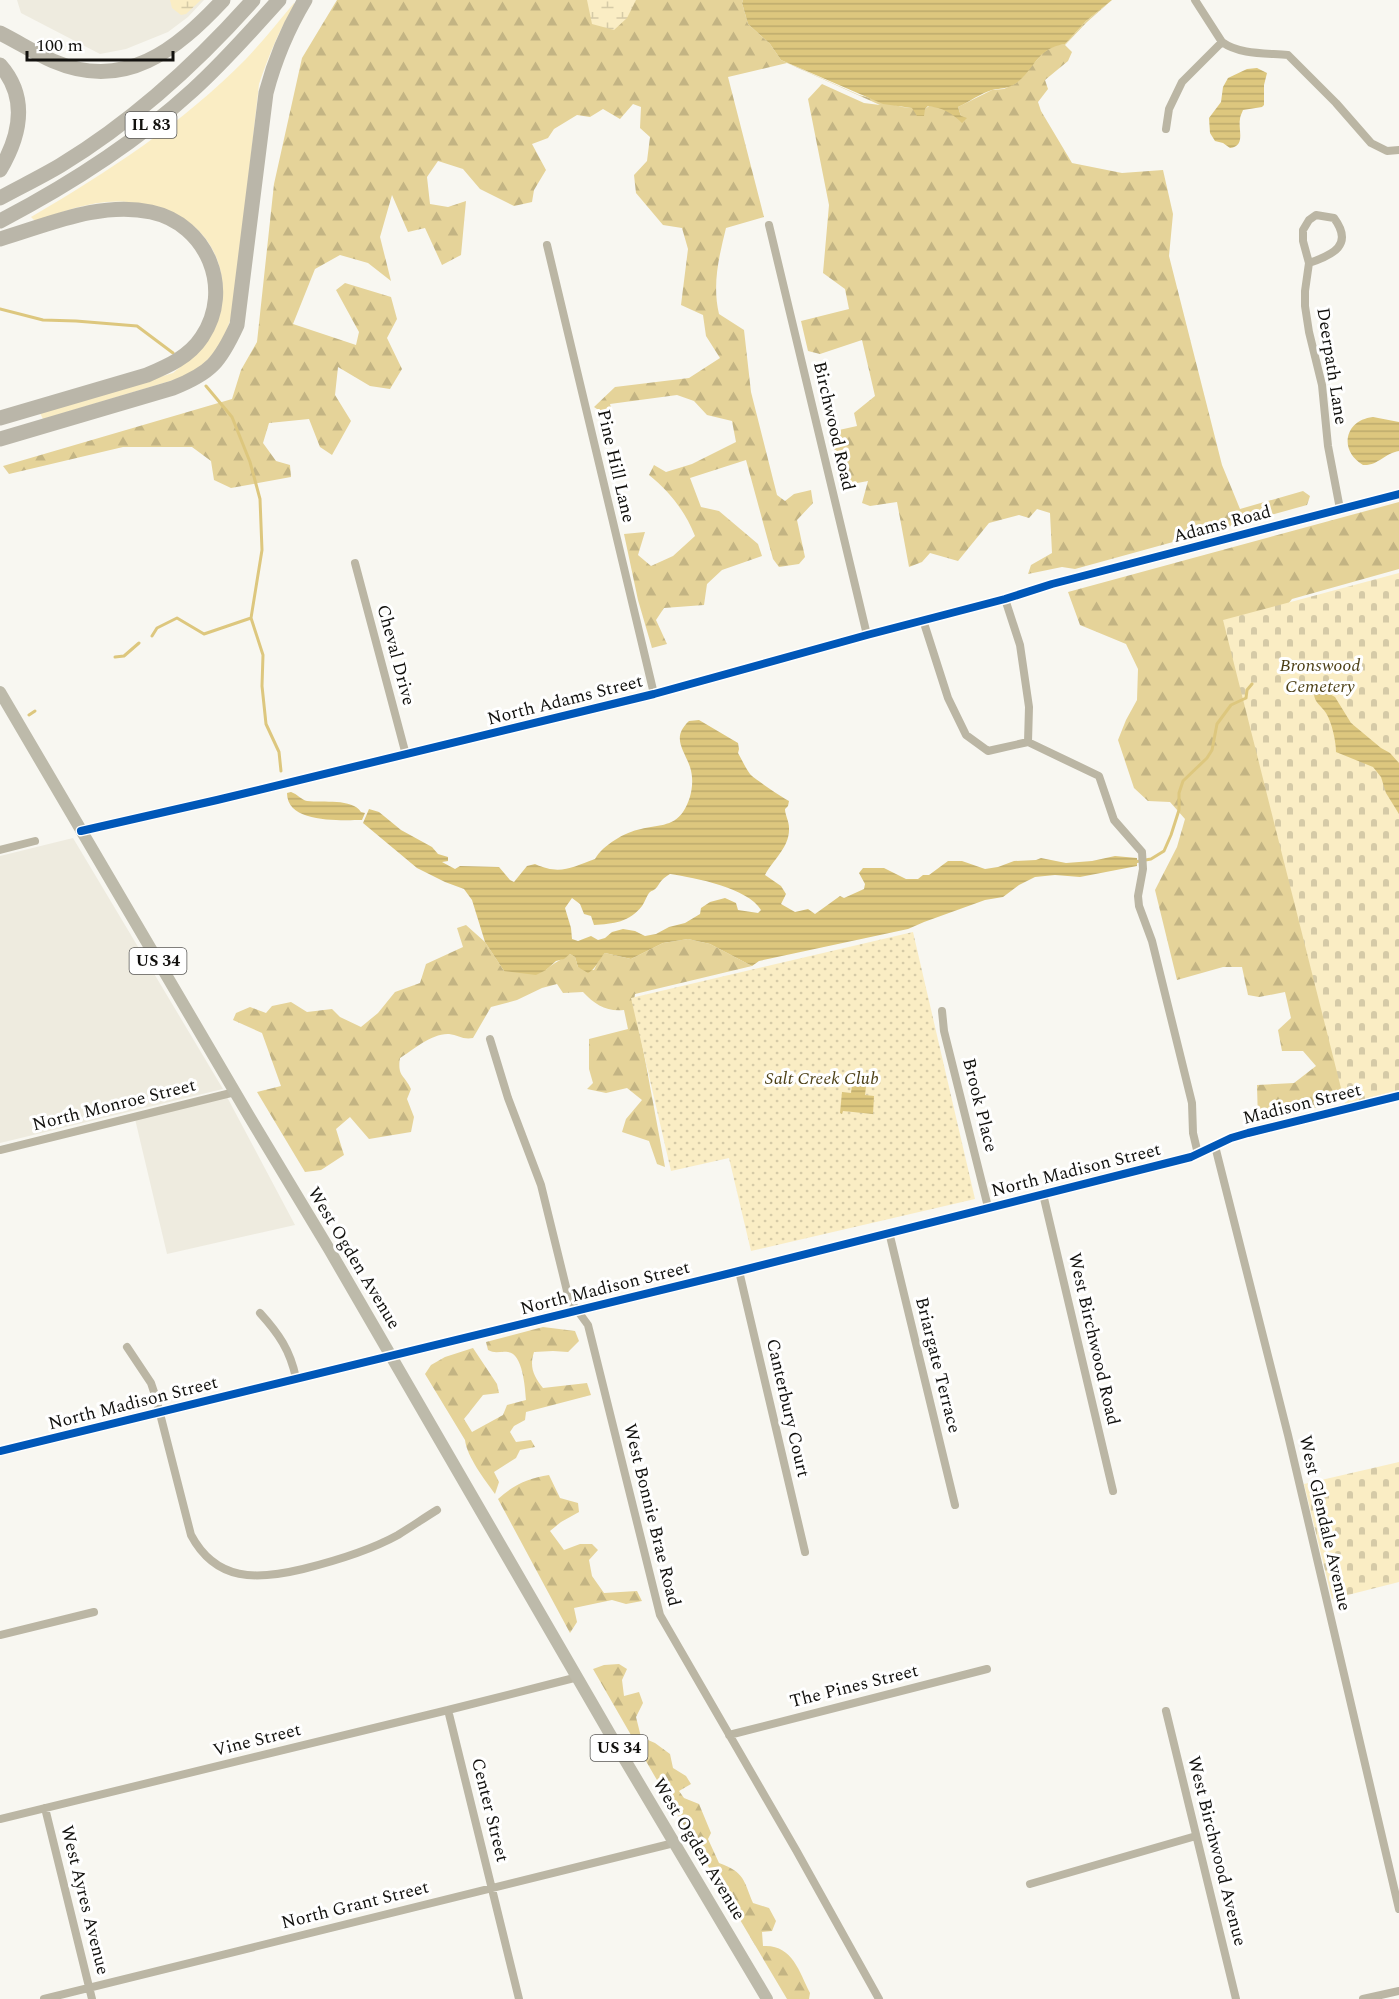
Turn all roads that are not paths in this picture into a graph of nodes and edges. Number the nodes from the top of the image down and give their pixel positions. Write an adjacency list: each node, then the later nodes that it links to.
1 (223, 0): 6 (highway)
2 (253, 0): 12 (highway, IL 83)
3 (279, 0): 13 (highway, IL 83)
4 (305, 0): 19 (highway)
5 (1195, 0): 7 (street)
6 (0, 33)
7 (1222, 42): 9 (street); 10 (street)
8 (0, 65): 11 (highway)
9 (1166, 129)
10 (1399, 150)
11 (0, 170)
12 (0, 198)
13 (0, 221)
14 (769, 225): 26 (street, Birchwood Road)
15 (0, 239): 18 (highway)
16 (547, 244): 28 (street, Pine Hill Lane)
17 (1309, 263): 17 (street, Deerpath Lane); 21 (street, Deerpath Lane)
18 (0, 418)
19 (0, 439)
20 (1399, 494): 21 (street, Adams Road)
21 (1340, 509): 23 (street, Adams Road)
22 (355, 563): 30 (street, Cheval Drive)
23 (1052, 584): 24 (street, North Adams Street)
24 (1005, 598): 25 (street, North Adams Street); 29 (street)
25 (923, 620): 26 (street, North Adams Street); 29 (street)
26 (867, 634): 28 (street, North Adams Street)
27 (0, 692): 31 (main road, West Ogden Avenue / US 34)
28 (654, 694): 30 (street, North Adams Street)
29 (1028, 742): 40 (street)
30 (405, 754): 31 (street, North Adams Street)
31 (81, 831): 36 (main road, West Ogden Avenue / US 34)
32 (35, 841): 33 (street)
33 (0, 850)
34 (942, 1011): 42 (street, Brook Place)
35 (490, 1038): 45 (street, West Bonnie Brae Road)
36 (235, 1092): 39 (street, North Monroe Street); 48 (main road, West Ogden Avenue / US 34)
37 (1399, 1096): 38 (street, Madison Street)
38 (1215, 1146): 40 (street, North Madison Street); 69 (street, West Glendale Avenue)
39 (0, 1150)
40 (1198, 1154): 41 (street, North Madison Street)
41 (1043, 1194): 42 (street, North Madison Street); 52 (street, West Birchwood Road)
42 (988, 1207): 43 (street, North Madison Street)
43 (890, 1232): 44 (street, North Madison Street); 53 (street, Briargate Terrace)
44 (740, 1271): 45 (street, North Madison Street); 55 (street, Canterbury Court)
45 (577, 1310): 48 (street, North Madison Street); 62 (street, West Bonnie Brae Road)
46 (260, 1313): 49 (street)
47 (127, 1347): 50 (street)
48 (391, 1357): 49 (street, North Madison Street); 59 (main road, West Ogden Avenue / US 34)
49 (296, 1378): 50 (street, North Madison Street)
50 (160, 1412): 51 (street, North Madison Street); 54 (street)
51 (0, 1451)
52 (1113, 1491)
53 (955, 1505)
54 (437, 1510)
55 (805, 1552)
56 (94, 1612): 57 (street)
57 (0, 1635)
58 (987, 1670): 62 (street, The Pines Street)
59 (578, 1677): 60 (street); 66 (main road, West Ogden Avenue / US 34)
60 (448, 1710): 63 (street, Vine Street); 68 (street, Center Street)
61 (1166, 1711): 65 (street, West Birchwood Avenue)
62 (729, 1735): 76 (street, West Bonnie Brae Road)
63 (45, 1808): 64 (street, Vine Street); 70 (street, West Ayres Avenue)
64 (0, 1819)
65 (1196, 1836): 67 (street); 77 (street, West Birchwood Avenue)
66 (674, 1843): 68 (street, North Grant Street); 75 (main road, West Ogden Avenue / US 34)
67 (1030, 1884)
68 (492, 1888): 70 (street, North Grant Street); 74 (street, Center Street)
69 (1399, 1909)
70 (90, 1988): 72 (street, North Grant Street); 73 (street, West Ayres Avenue)
71 (1399, 1991): 78 (street)
72 (44, 1999)
73 (92, 1999)
74 (519, 1999)
75 (767, 1999)
76 (879, 1999)
77 (1236, 1999)
78 (1363, 1999)

